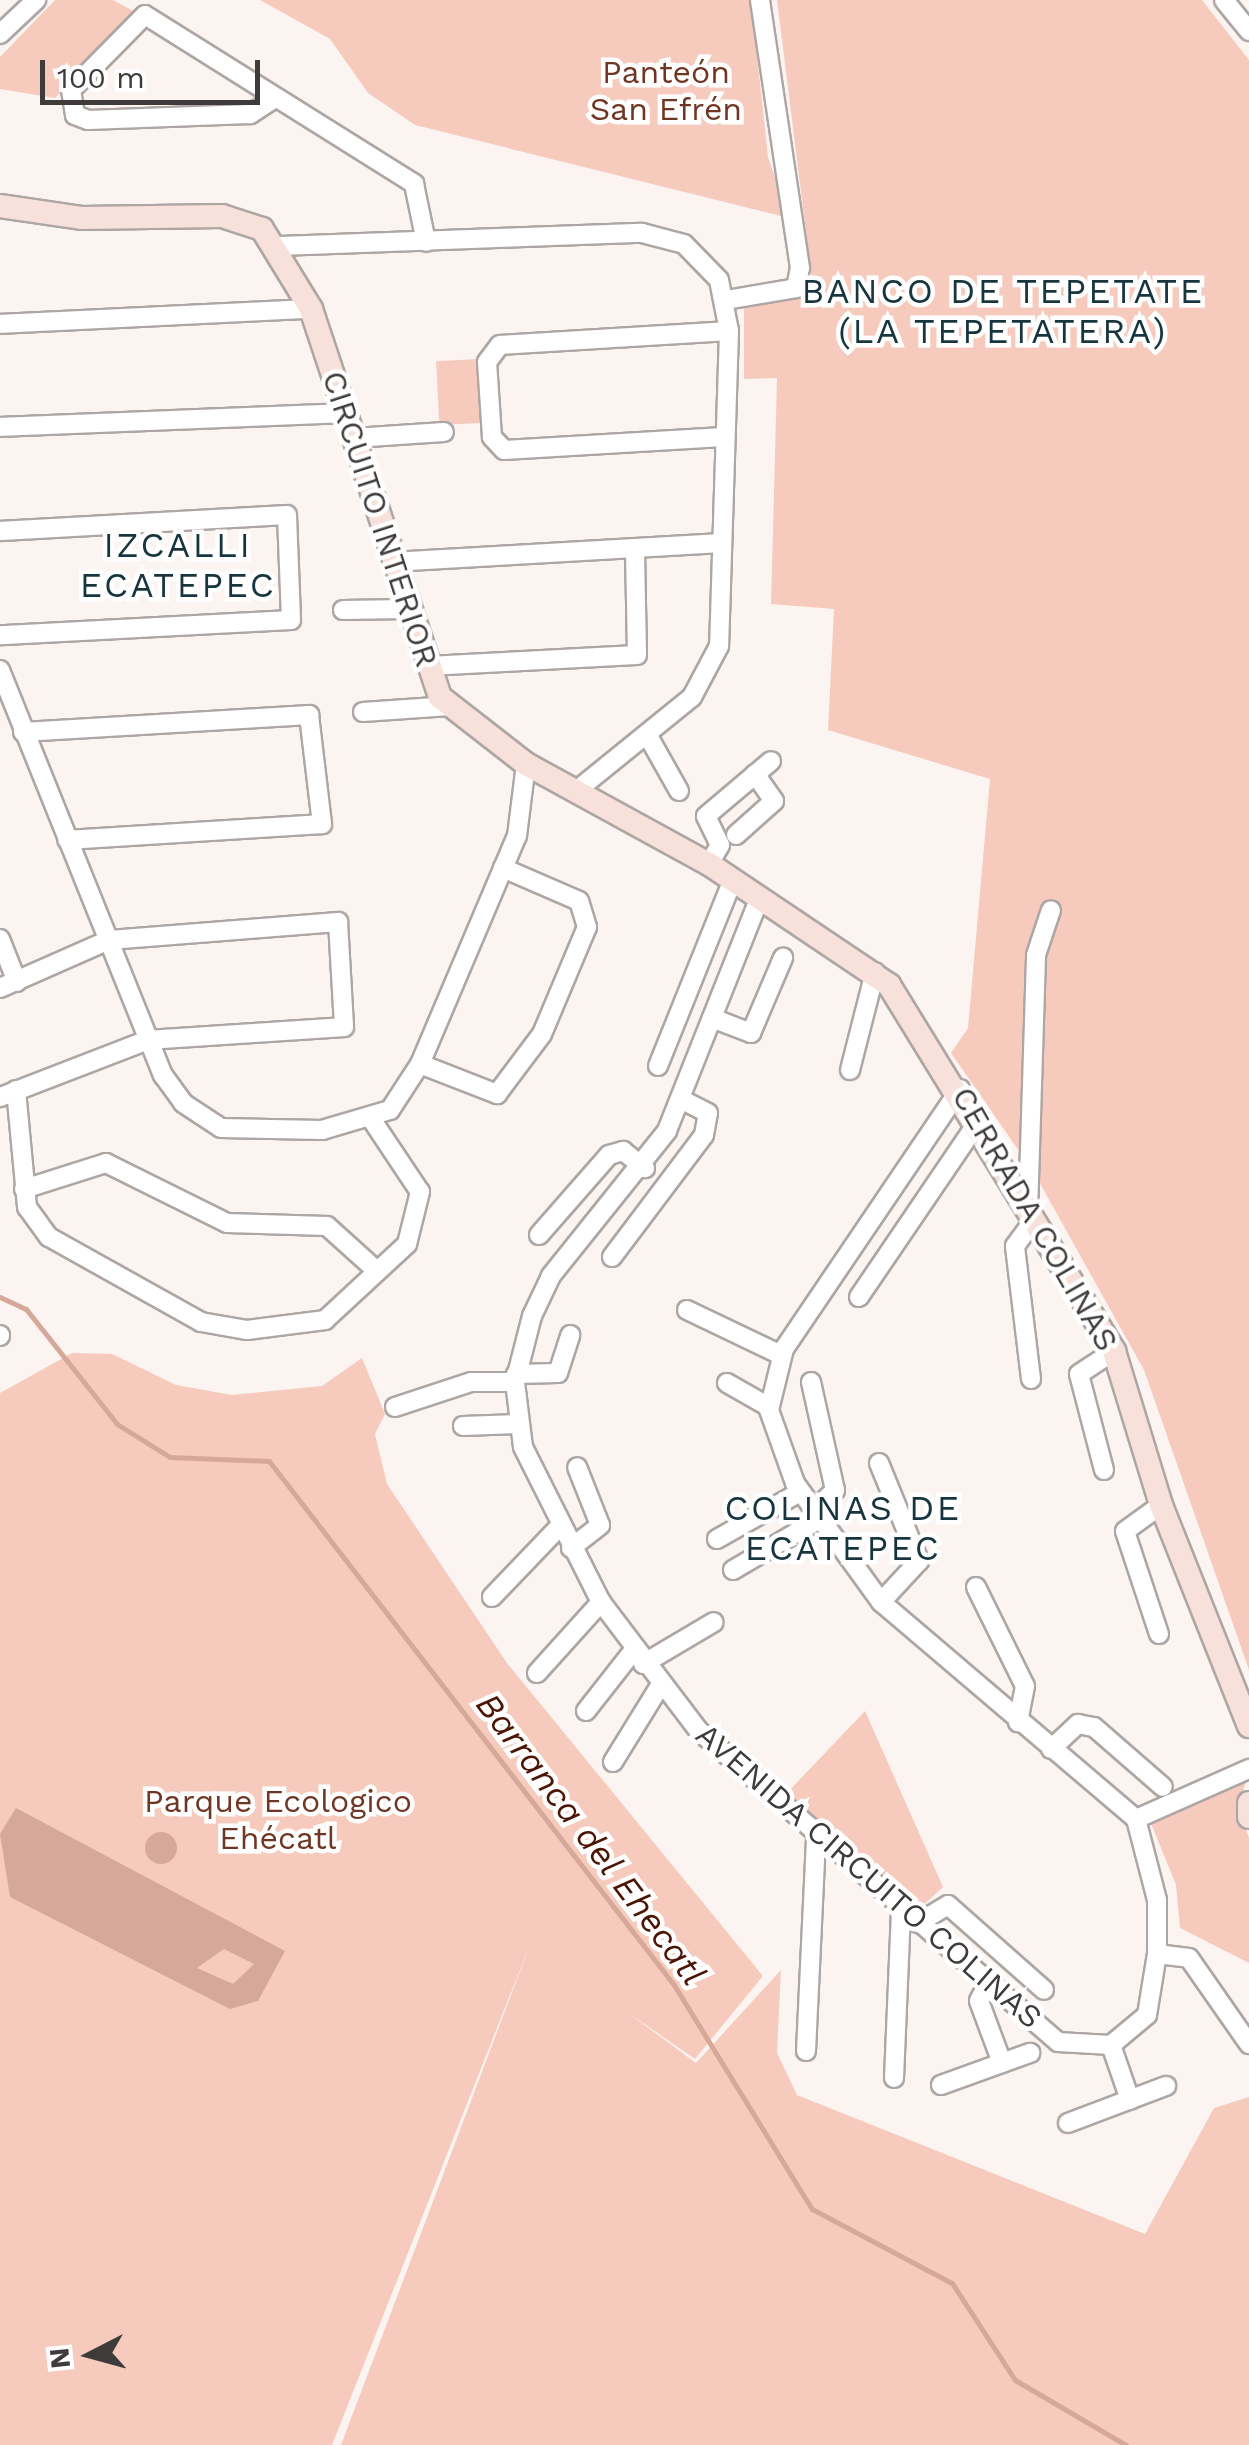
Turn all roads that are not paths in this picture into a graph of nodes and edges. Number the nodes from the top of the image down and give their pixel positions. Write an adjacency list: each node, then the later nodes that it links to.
1 (36, 0): 5 (street)
2 (760, 0): 10 (street)
3 (1224, 0): 4 (street)
4 (1249, 31)
5 (0, 34)
6 (275, 98): 6 (street); 8 (street)
7 (0, 206): 9 (main road)
8 (426, 242): 9 (street); 10 (street)
9 (279, 246): 11 (main road, CIRCUITO INTERIOR)
10 (726, 300): 13 (street)
11 (311, 309): 12 (street); 14 (main road, CIRCUITO INTERIOR)
12 (0, 324)
13 (729, 330): 17 (street); 17 (street)
14 (344, 413): 15 (street); 18 (main road, CIRCUITO INTERIOR)
15 (0, 426)
16 (444, 432): 18 (street)
17 (723, 437): 20 (street)
18 (354, 438): 22 (main road, CIRCUITO INTERIOR)
19 (0, 531): 25 (street)
20 (721, 543): 21 (street); 31 (street)
21 (635, 548): 22 (street); 26 (street)
22 (392, 562): 23 (main road, CIRCUITO INTERIOR)
23 (406, 609): 24 (street); 26 (main road, CIRCUITO INTERIOR)
24 (343, 610)
25 (0, 635)
26 (428, 666): 28 (main road, CIRCUITO INTERIOR)
27 (0, 670): 30 (street)
28 (450, 706): 29 (street); 33 (main road, CIRCUITO INTERIOR)
29 (364, 712)
30 (23, 732): 38 (street); 38 (street)
31 (648, 736): 35 (street); 36 (street)
32 (771, 761): 34 (street)
33 (526, 764): 35 (main road); 40 (street)
34 (755, 774): 37 (street); 39 (street)
35 (577, 790): 39 (main road)
36 (679, 791)
37 (736, 835)
38 (68, 840): 45 (street)
39 (709, 864): 41 (main road)
40 (503, 868): 51 (street); 51 (street)
41 (732, 879): 42 (main road); 52 (street)
42 (760, 897): 47 (main road, CERRADA COLINAS); 49 (street, AVENIDA CIRCUITO COLINAS)
43 (1051, 910): 61 (street)
44 (0, 938): 48 (street)
45 (109, 940): 48 (street); 50 (street); 50 (street)
46 (783, 958): 49 (street)
47 (876, 972): 53 (street); 54 (main road, CERRADA COLINAS)
48 (9, 985)
49 (712, 1018): 56 (street, AVENIDA CIRCUITO COLINAS)
50 (148, 1040): 55 (street); 57 (street)
51 (420, 1064): 57 (street)
52 (658, 1066)
53 (850, 1070)
54 (960, 1089): 58 (main road, CERRADA COLINAS); 69 (street)
55 (8, 1094): 60 (street)
56 (680, 1099): 59 (street, AVENIDA CIRCUITO COLINAS); 63 (street)
57 (372, 1120): 64 (street)
58 (978, 1122): 61 (main road, CERRADA COLINAS); 65 (street)
59 (646, 1168): 62 (street); 70 (street, AVENIDA CIRCUITO COLINAS)
60 (24, 1189): 64 (street); 64 (street)
61 (1030, 1217): 68 (main road, CERRADA COLINAS); 71 (street)
62 (538, 1235)
63 (612, 1257)
64 (377, 1271)
65 (859, 1297)
66 (687, 1310): 69 (street)
67 (570, 1335): 70 (street)
68 (1114, 1351): 80 (street); 82 (main road, CERRADA COLINAS)
69 (781, 1354): 75 (street)
70 (516, 1378): 74 (street); 76 (street, AVENIDA CIRCUITO COLINAS)
71 (1032, 1378)
72 (811, 1382): 83 (street)
73 (727, 1383): 75 (street)
74 (394, 1407)
75 (769, 1407): 81 (street)
76 (518, 1424): 77 (street); 84 (street, AVENIDA CIRCUITO COLINAS)
77 (463, 1426)
78 (879, 1463): 91 (street)
79 (577, 1466): 86 (street)
80 (1104, 1470)
81 (800, 1492): 83 (street); 85 (street)
82 (1161, 1505): 93 (street); 99 (main road, CERRADA COLINAS)
83 (815, 1516): 87 (street); 91 (street)
84 (560, 1526): 86 (street, AVENIDA CIRCUITO COLINAS); 89 (street)
85 (717, 1539)
86 (571, 1548): 90 (street, AVENIDA CIRCUITO COLINAS)
87 (733, 1570)
88 (976, 1587): 98 (street)
89 (492, 1597)
90 (601, 1602): 94 (street, AVENIDA CIRCUITO COLINAS); 95 (street)
91 (881, 1602): 98 (street)
92 (714, 1622): 94 (street)
93 (1159, 1634)
94 (638, 1658): 96 (street, AVENIDA CIRCUITO COLINAS); 97 (street)
95 (538, 1672)
96 (660, 1686): 101 (street); 107 (street, AVENIDA CIRCUITO COLINAS)
97 (586, 1712)
98 (1018, 1722): 100 (street)
99 (1249, 1726)
100 (1051, 1750): 103 (street); 106 (street)
101 (613, 1762)
102 (1249, 1769): 106 (street)
103 (1164, 1786)
104 (1249, 1803): 105 (main road)
105 (1249, 1817)
106 (1136, 1819): 110 (street)
107 (816, 1838): 108 (street, AVENIDA CIRCUITO COLINAS); 115 (street)
108 (901, 1909): 109 (street, AVENIDA CIRCUITO COLINAS); 118 (street)
109 (918, 1924): 111 (street, AVENIDA CIRCUITO COLINAS); 112 (street)
110 (1157, 1954): 113 (street); 114 (street)
111 (989, 1982): 114 (street, AVENIDA CIRCUITO COLINAS); 117 (street)
112 (1044, 1990)
113 (1249, 2044)
114 (1111, 2045): 121 (street)
115 (806, 2051)
116 (1030, 2053): 117 (street)
117 (1002, 2063): 119 (street)
118 (894, 2078)
119 (941, 2085)
120 (1166, 2086): 121 (street)
121 (1130, 2100): 122 (street)
122 (1068, 2123)

